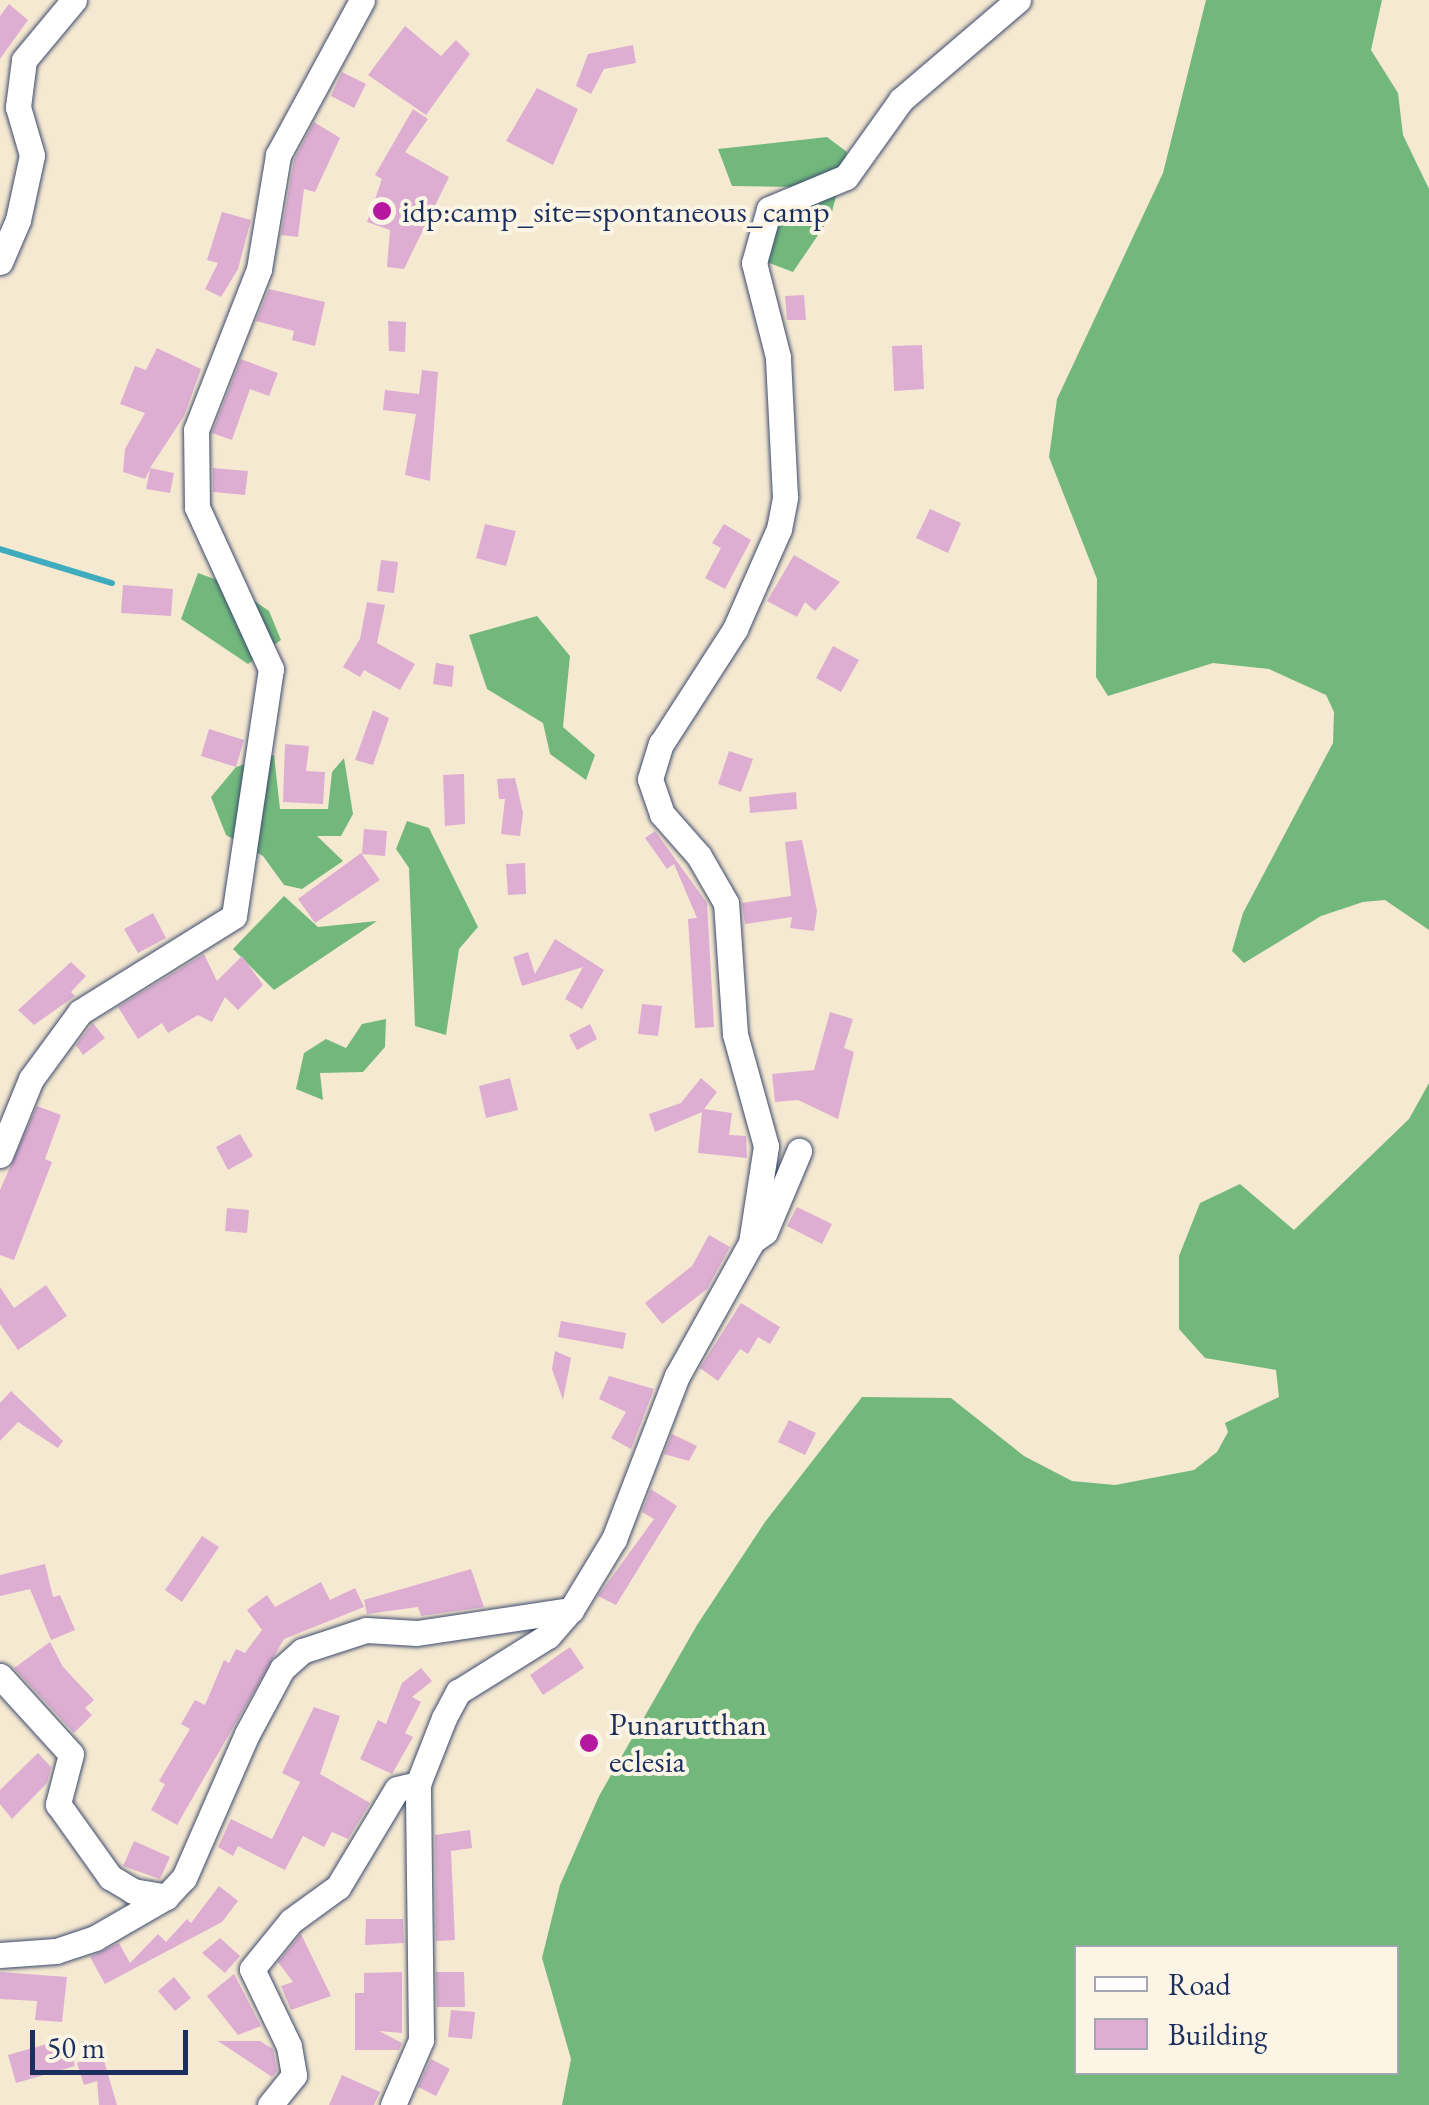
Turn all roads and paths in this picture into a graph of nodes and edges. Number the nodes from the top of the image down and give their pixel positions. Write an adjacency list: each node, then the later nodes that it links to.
1 (74, 0): 4 (street)
2 (362, 0): 7 (street)
3 (1018, 0): 8 (street)
4 (10, 83): 5 (street)
5 (0, 262)
6 (799, 1151): 8 (street)
7 (0, 1155)
8 (751, 1243): 9 (street)
9 (571, 1610): 11 (street); 12 (street)
10 (0, 1676): 12 (street)
11 (418, 1784): 14 (street); 15 (street)
12 (166, 1897): 13 (street)
13 (0, 1955)
14 (270, 2105)
15 (393, 2105)

